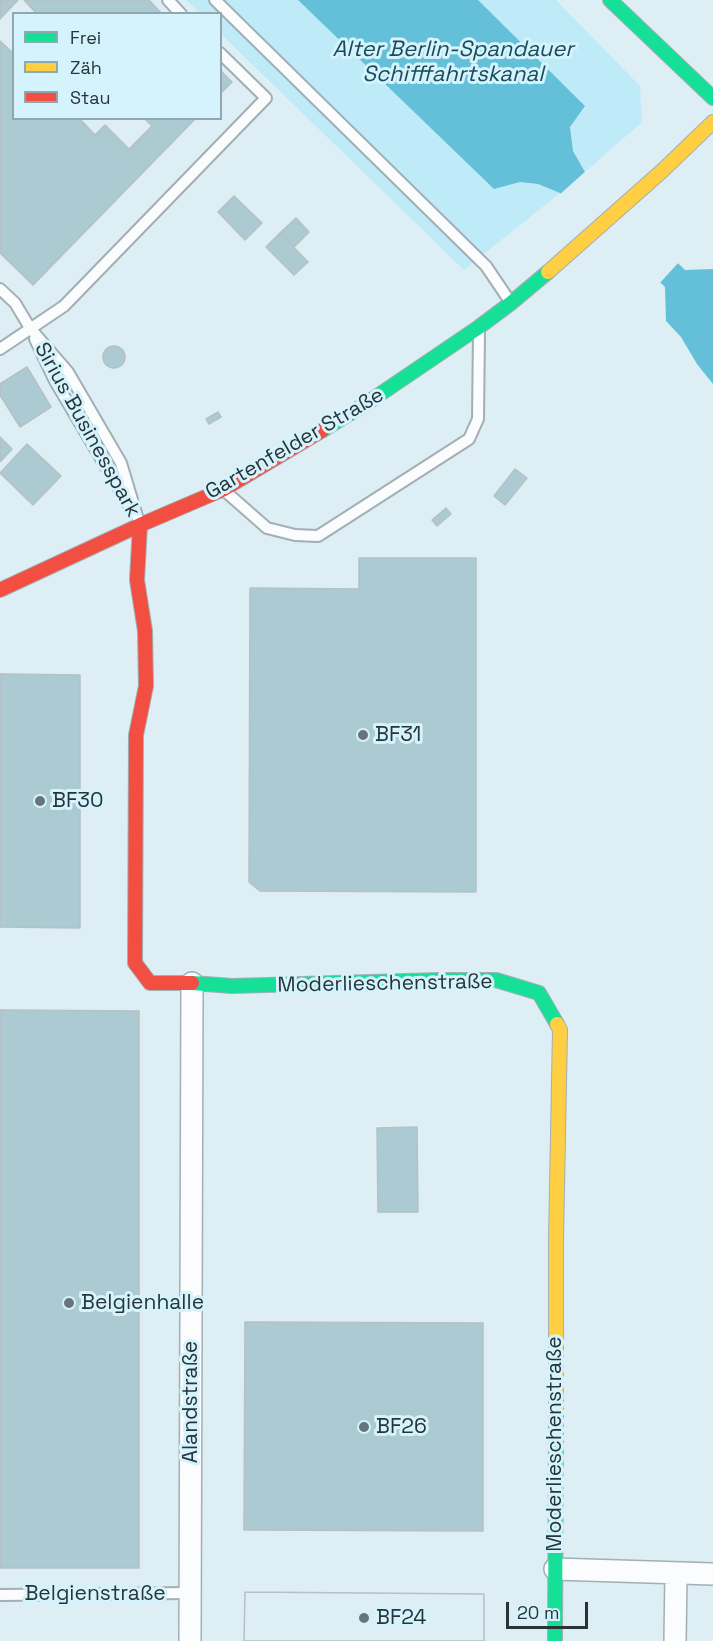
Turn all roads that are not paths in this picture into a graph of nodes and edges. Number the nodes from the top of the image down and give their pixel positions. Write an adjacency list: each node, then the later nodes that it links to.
1 (168, 0): 4 (lane)
2 (215, 0): 9 (lane)
3 (610, 0): 6 (street)
4 (179, 12)
5 (222, 54): 11 (lane)
6 (713, 98)
7 (710, 130): 9 (street, Gartenfelder Straße)
8 (0, 289): 11 (lane)
9 (511, 303): 10 (street, Gartenfelder Straße)
10 (479, 327): 13 (street, Gartenfelder Straße); 13 (lane)
11 (30, 328): 12 (lane); 14 (lane, Sirius Businesspark); 14 (lane, Sirius Businesspark)
12 (0, 349)
13 (224, 489): 14 (street, Gartenfelder Straße)
14 (140, 525): 15 (street, Gartenfelder Straße); 16 (street, Moderlieschenstraße)
15 (0, 590)
16 (192, 983): 17 (street, Moderlieschenstraße); 20 (street, Alandstraße)
17 (555, 1569): 18 (street); 23 (street, Moderlieschenstraße)
18 (676, 1574): 19 (street); 24 (street)
19 (713, 1574)
20 (190, 1593): 21 (lane, Belgienstraße); 22 (street, Alandstraße)
21 (0, 1595)
22 (190, 1641)
23 (555, 1641)
24 (675, 1641)

